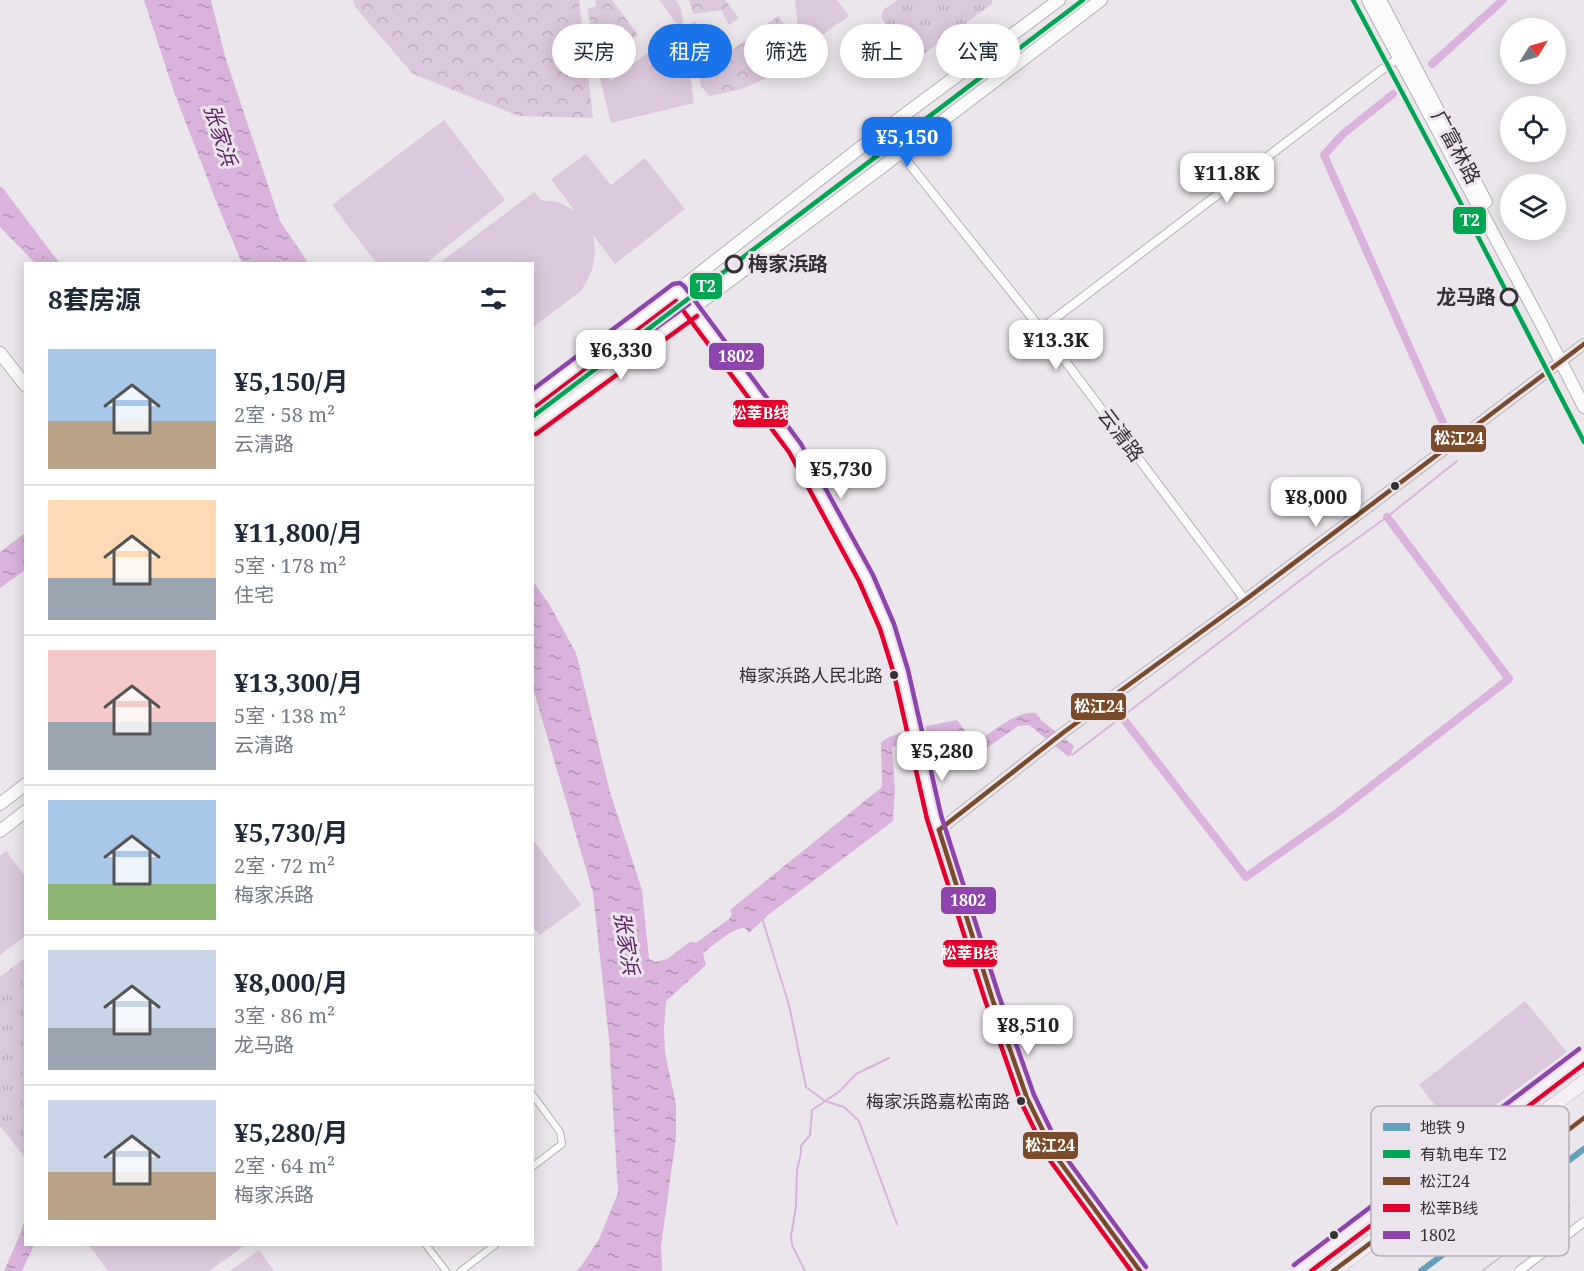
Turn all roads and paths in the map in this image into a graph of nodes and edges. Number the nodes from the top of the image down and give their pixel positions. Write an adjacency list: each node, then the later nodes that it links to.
1 (1059, 0): 6 (main road)
2 (1101, 0): 7 (main road)
3 (1368, 0): 5 (main road, 广富林路)
4 (1380, 0): 13 (main road, 广富林路)
5 (1399, 58): 10 (street); 13 (main road, 广富林路)
6 (883, 131): 7 (street, 云清路); 8 (main road)
7 (901, 153): 9 (main road); 10 (street, 云清路)
8 (678, 291): 9 (main road); 16 (main road)
9 (693, 310): 18 (main road); 23 (main road)
10 (1041, 329): 19 (street, 云清路)
11 (1584, 344): 13 (street)
12 (0, 353): 14 (main road)
13 (1564, 359): 15 (main road, 广富林路); 17 (main road, 广富林路); 19 (street)
14 (24, 383)
15 (1584, 389)
16 (534, 399)
17 (1584, 407)
18 (534, 427)
19 (1245, 600): 23 (street)
20 (24, 786): 21 (main road)
21 (0, 804)
22 (24, 813): 24 (main road)
23 (939, 830): 40 (main road)
24 (0, 831)
25 (1584, 1055): 28 (main road)
26 (1584, 1082): 29 (main road)
27 (534, 1097): 30 (street)
28 (1517, 1106)
29 (1552, 1106)
30 (534, 1165)
31 (1371, 1216): 41 (main road)
32 (1584, 1221): 33 (street)
33 (1569, 1233)
34 (1371, 1243): 42 (main road)
35 (427, 1246): 38 (street)
36 (494, 1246): 39 (street)
37 (1538, 1256): 43 (street)
38 (446, 1271)
39 (461, 1271)
40 (1140, 1271)
41 (1299, 1271)
42 (1334, 1271)
43 (1519, 1271)

